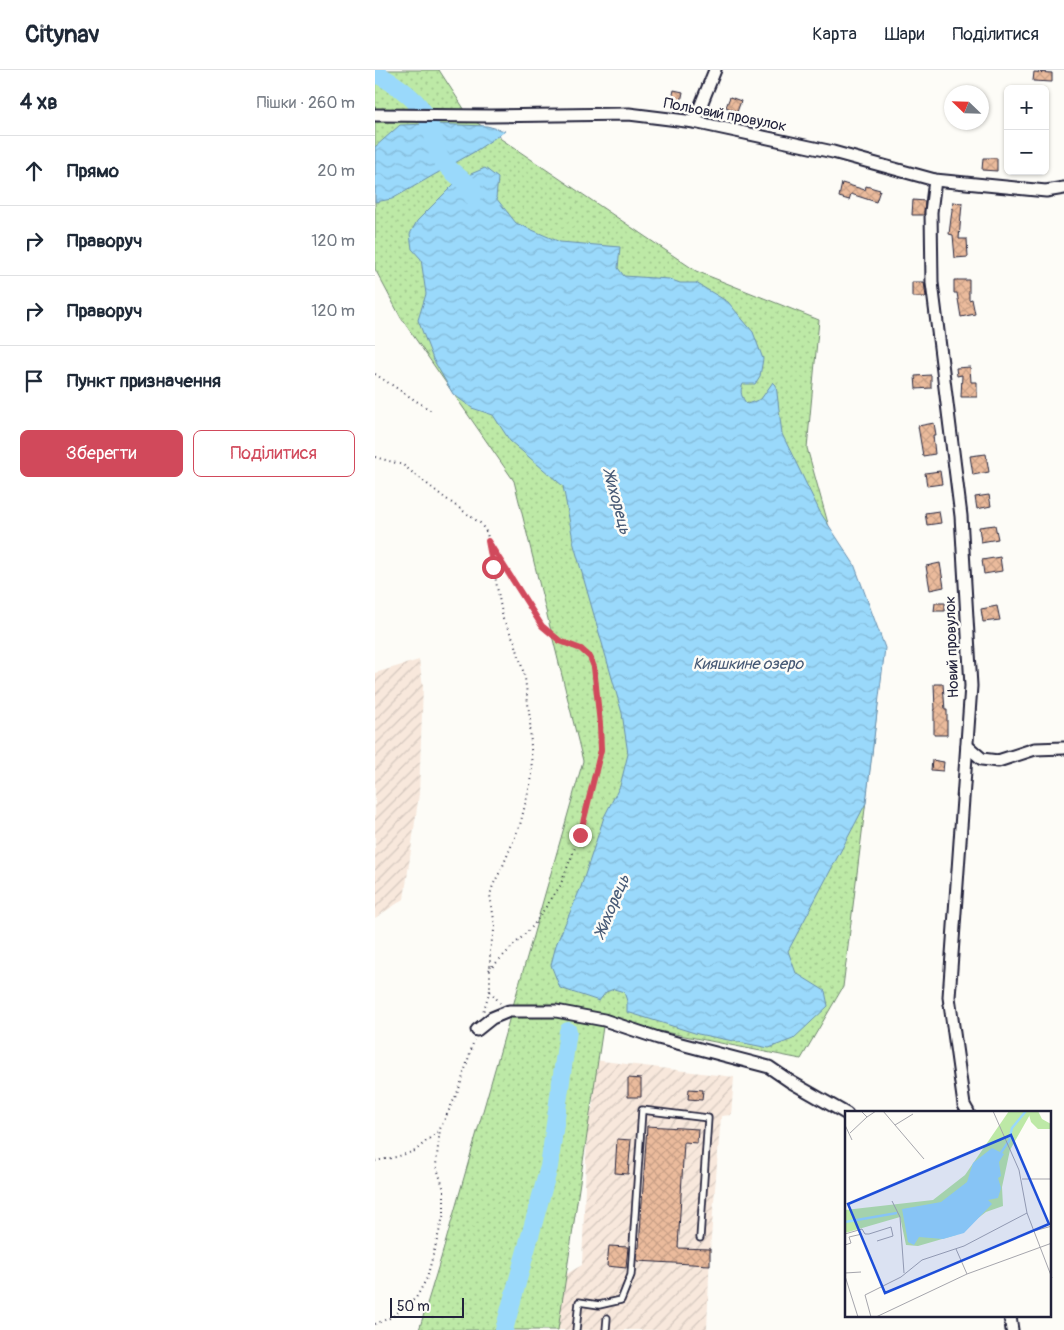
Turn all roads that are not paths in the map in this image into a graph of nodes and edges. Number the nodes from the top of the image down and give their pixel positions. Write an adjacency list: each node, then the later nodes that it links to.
1 (715, 70): 3 (street)
2 (375, 115): 3 (street, Польовий провулок)
3 (694, 122): 4 (street, Польовий провулок)
4 (935, 180): 5 (street, Польовий провулок); 6 (street, Новий провулок)
5 (1064, 188)
6 (967, 746): 7 (street); 9 (street, Новий провулок)
7 (1064, 748)
8 (477, 1030): 10 (street)
9 (967, 1111)
10 (845, 1113)
11 (700, 1238): 13 (lane)
12 (607, 1318): 14 (lane)
13 (576, 1330)
14 (606, 1330)

